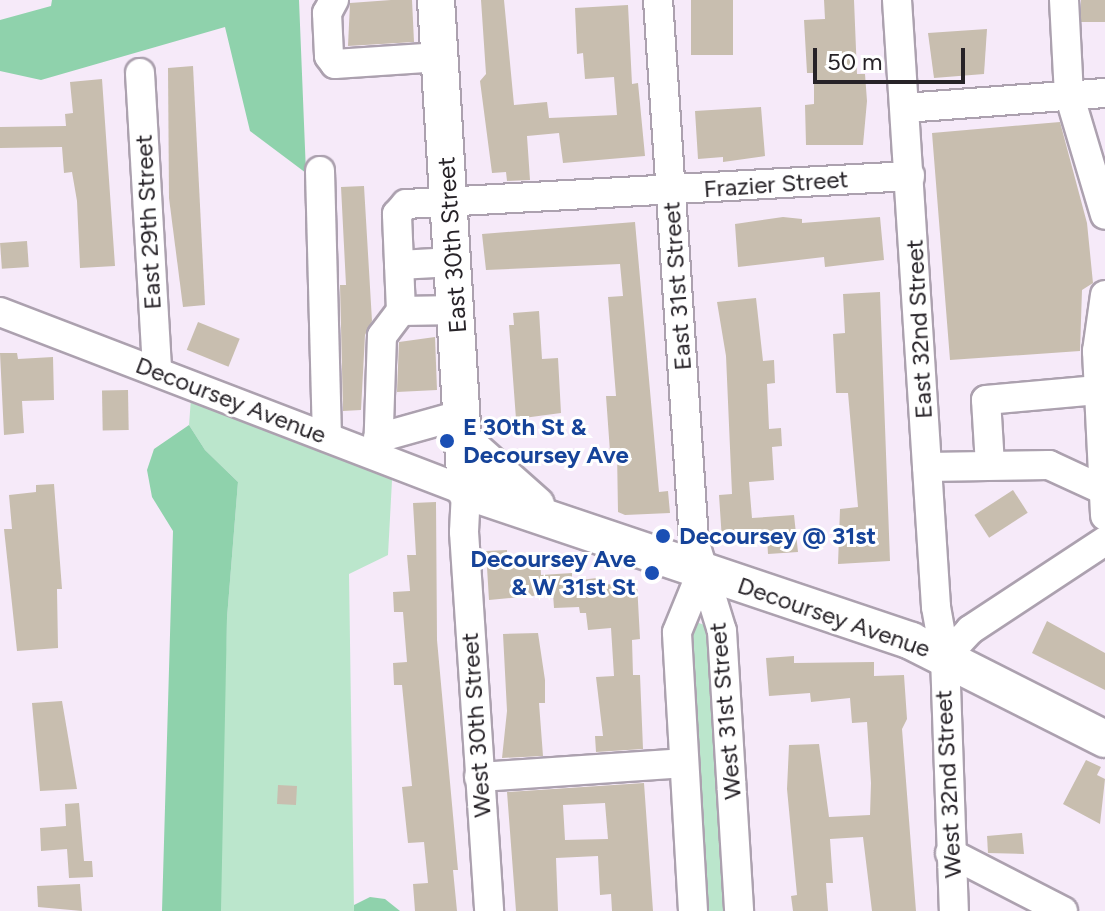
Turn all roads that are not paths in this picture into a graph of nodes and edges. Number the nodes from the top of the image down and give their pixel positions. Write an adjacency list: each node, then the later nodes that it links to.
1 (334, 0): 6 (street)
2 (436, 0): 6 (main road, East 30th Street)
3 (658, 0): 13 (street, East 31st Street)
4 (897, 0): 10 (street, East 32nd Street)
5 (1064, 0): 9 (street)
6 (440, 57): 14 (main road, East 30th Street)
7 (140, 73): 22 (street, East 29th Street)
8 (1105, 93): 9 (street)
9 (1069, 94): 10 (street); 15 (street)
10 (905, 108): 12 (street, East 32nd Street)
11 (320, 171): 25 (street)
12 (910, 176): 13 (street, Frazier Street); 28 (street, East 32nd Street)
13 (670, 192): 14 (street, Frazier Street); 33 (street, East 31st Street)
14 (450, 202): 16 (main road, East 30th Street); 17 (street, Frazier Street)
15 (1105, 215)
16 (453, 262): 17 (street); 19 (main road, East 30th Street)
17 (399, 265): 20 (street)
18 (1105, 295): 23 (street)
19 (457, 310): 20 (street); 24 (main road, East 30th Street)
20 (401, 311): 26 (street)
21 (0, 312): 22 (street, Decoursey Avenue)
22 (157, 372): 25 (street, Decoursey Avenue)
23 (1098, 390): 27 (street); 30 (street)
24 (464, 428): 26 (street); 29 (main road, East 30th Street); 31 (main road, Decoursey Avenue)
25 (327, 437): 26 (street, Decoursey Avenue)
26 (378, 447): 29 (street, Decoursey Avenue)
27 (990, 465): 28 (street); 30 (street)
28 (927, 467): 34 (street, East 32nd Street)
29 (466, 491): 31 (main road, Decoursey Avenue); 37 (street, West 30th Street)
30 (1103, 502)
31 (552, 520): 33 (main road, Decoursey Avenue)
32 (1105, 541): 34 (street)
33 (702, 571): 34 (main road, Decoursey Avenue); 36 (street, West 31st Street); 41 (street, West 31st Street)
34 (945, 657): 35 (main road, Decoursey Avenue); 38 (street, West 32nd Street)
35 (1105, 739)
36 (683, 763): 37 (street); 40 (street, West 31st Street)
37 (479, 777): 39 (street, West 30th Street)
38 (950, 853): 42 (street, West 32nd Street); 43 (street)
39 (489, 911)
40 (693, 911)
41 (739, 911)
42 (954, 911)
43 (1063, 911)

